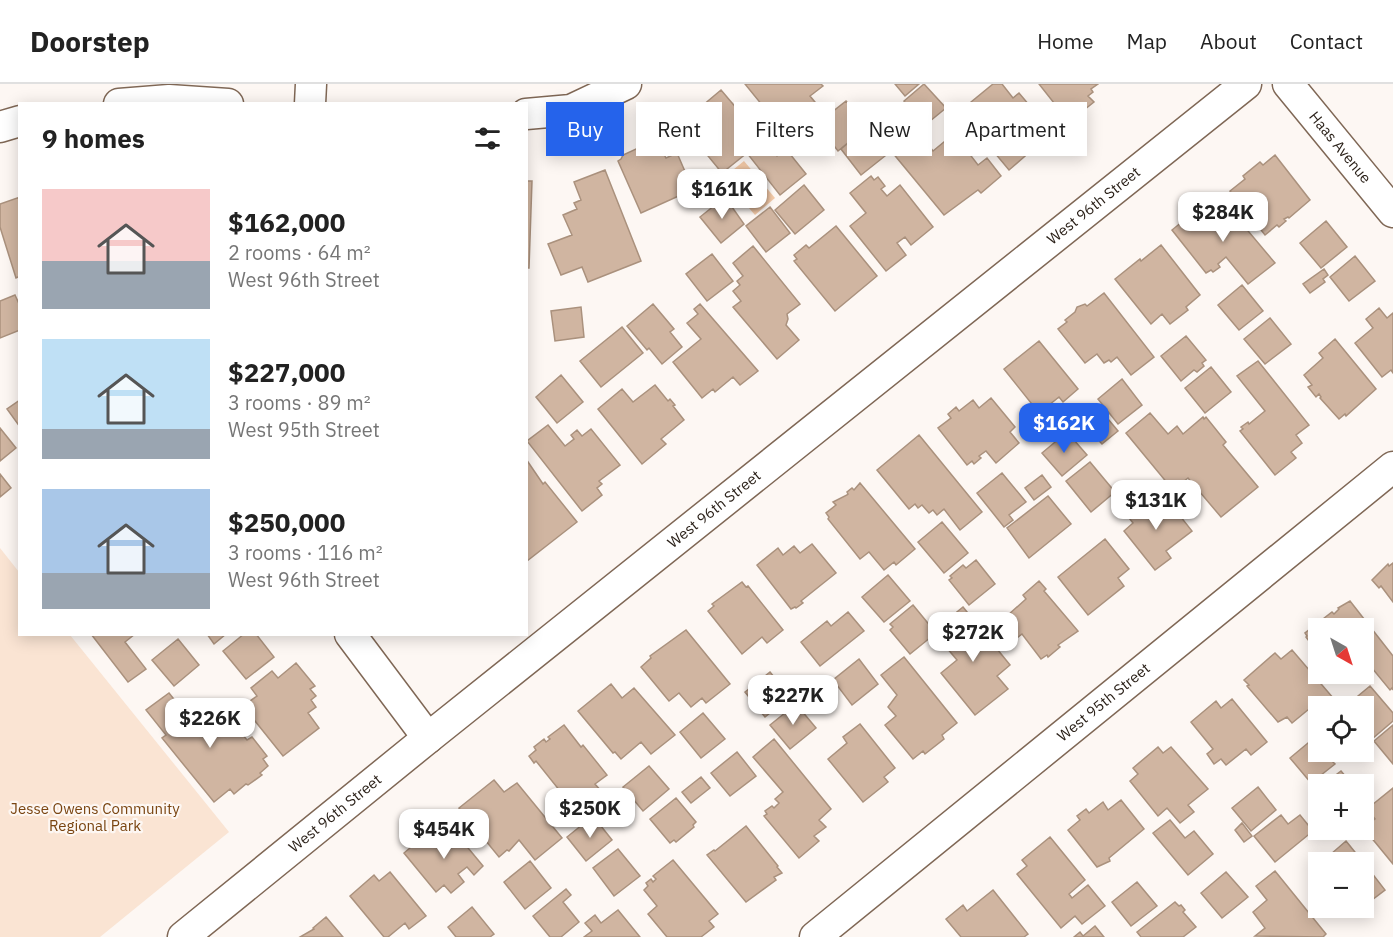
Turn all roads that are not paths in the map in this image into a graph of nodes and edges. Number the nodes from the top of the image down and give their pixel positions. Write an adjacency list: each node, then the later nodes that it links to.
1 (311, 84): 7 (street)
2 (626, 84): 8 (street)
3 (1246, 84): 14 (street, West 96th Street)
4 (1288, 84): 11 (street, Haas Avenue)
5 (144, 102): 6 (street)
6 (198, 102)
7 (310, 102)
8 (528, 114)
9 (18, 122): 10 (street)
10 (0, 127)
11 (1393, 212)
12 (1393, 467): 16 (street, West 95th Street)
13 (352, 636): 14 (street)
14 (428, 738): 15 (street, West 96th Street)
15 (183, 937)
16 (815, 937)

